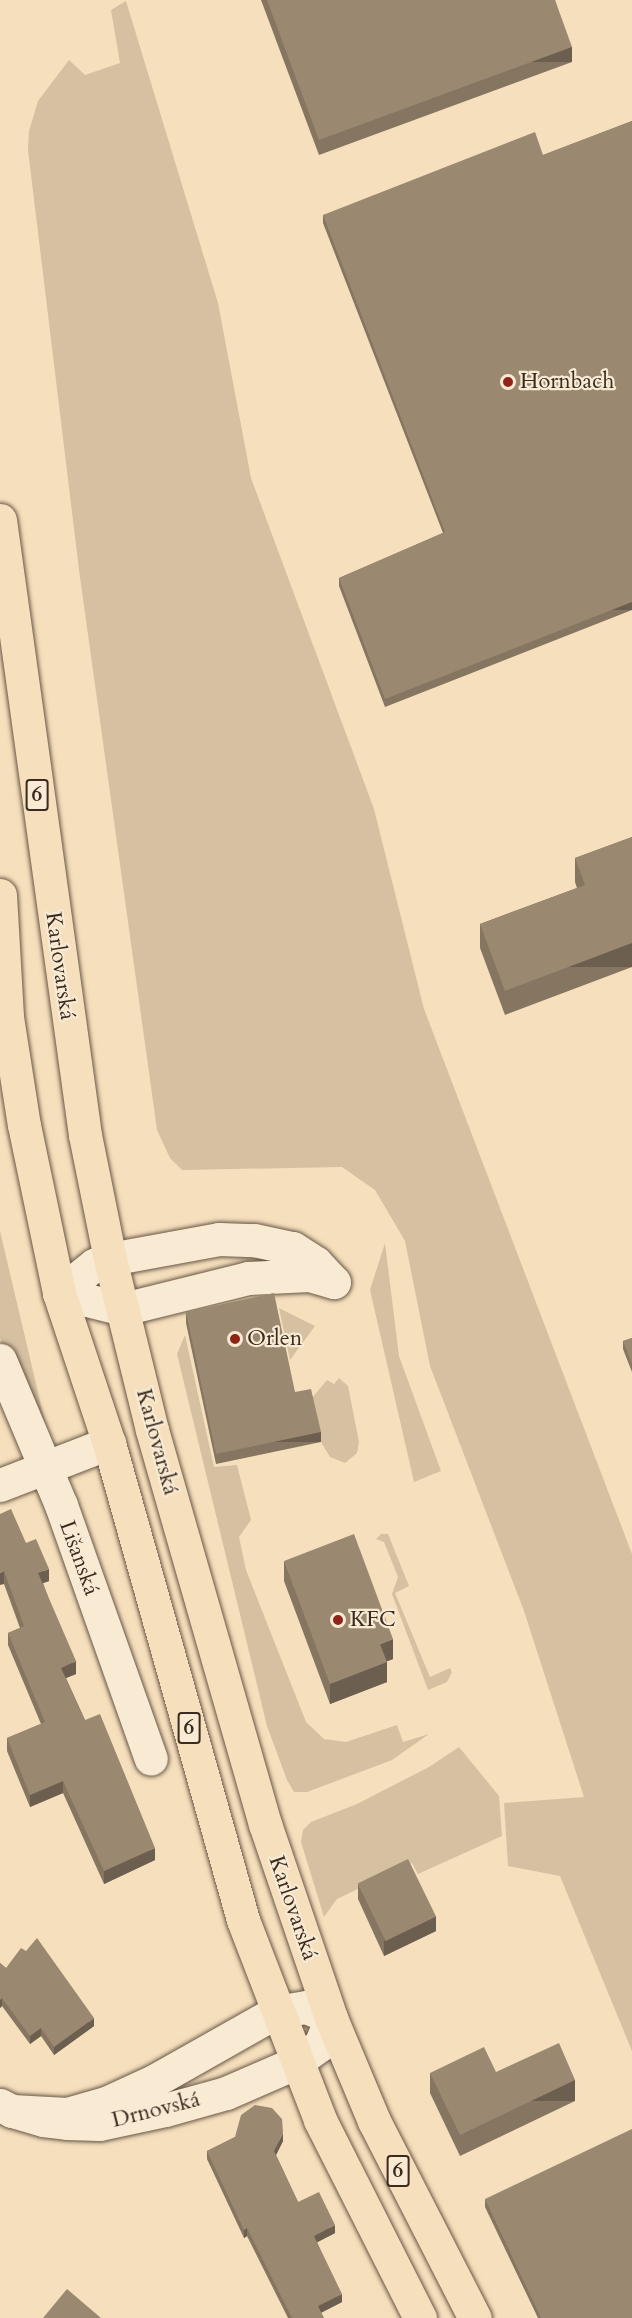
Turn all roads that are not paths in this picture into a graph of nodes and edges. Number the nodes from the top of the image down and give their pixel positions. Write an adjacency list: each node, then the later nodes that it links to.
1 (0, 520): 3 (main road, Karlovarská / 6)
2 (0, 895): 4 (main road, Karlovarská / 6)
3 (110, 1259): 4 (street); 5 (main road, Karlovarská / 6); 5 (street)
4 (59, 1293): 5 (street); 7 (main road, Karlovarská / 6)
5 (123, 1309): 12 (main road, Karlovarská / 6)
6 (0, 1360): 8 (street, Lišanská)
7 (109, 1443): 8 (street); 11 (main road, Karlovarská / 6)
8 (45, 1468): 9 (street); 10 (street, Lišanská)
9 (0, 1485)
10 (151, 1759)
11 (276, 2012): 12 (street); 13 (main road, Karlovarská / 6); 14 (street, Drnovská)
12 (331, 2018): 13 (street, Drnovská); 16 (main road, Karlovarská / 6)
13 (295, 2063): 14 (street, Drnovská); 15 (main road, Karlovarská / 6)
14 (6, 2108)
15 (420, 2318)
16 (475, 2318)

